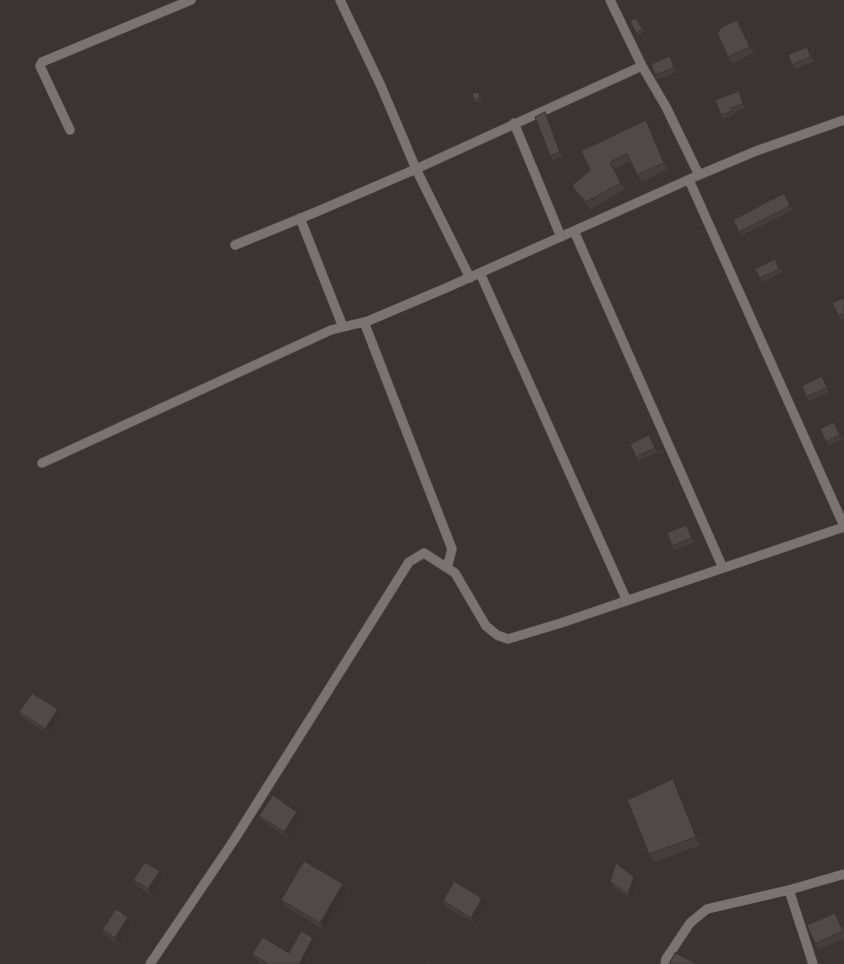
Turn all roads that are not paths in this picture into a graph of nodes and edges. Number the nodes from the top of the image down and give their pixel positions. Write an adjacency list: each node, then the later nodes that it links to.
1 (191, 0): 7 (street)
2 (340, 0): 8 (street)
3 (610, 0): 4 (street)
4 (642, 66): 6 (street); 9 (street)
5 (844, 120): 9 (street)
6 (514, 123): 8 (street); 13 (street)
7 (70, 130)
8 (416, 169): 11 (street); 16 (street)
9 (699, 176): 10 (street)
10 (689, 180): 12 (street); 20 (street)
11 (300, 218): 14 (street); 18 (street)
12 (574, 231): 13 (street); 22 (street)
13 (562, 237): 15 (street)
14 (235, 244)
15 (480, 273): 16 (street); 23 (street)
16 (470, 278): 17 (street)
17 (364, 322): 18 (street); 21 (street)
18 (343, 327): 19 (street)
19 (42, 463)
20 (844, 526): 22 (street)
21 (447, 568): 23 (street); 26 (street)
22 (723, 568): 23 (street)
23 (627, 601)
24 (844, 874): 25 (street)
25 (789, 890): 27 (street); 28 (street)
26 (150, 964)
27 (664, 964)
28 (813, 964)

